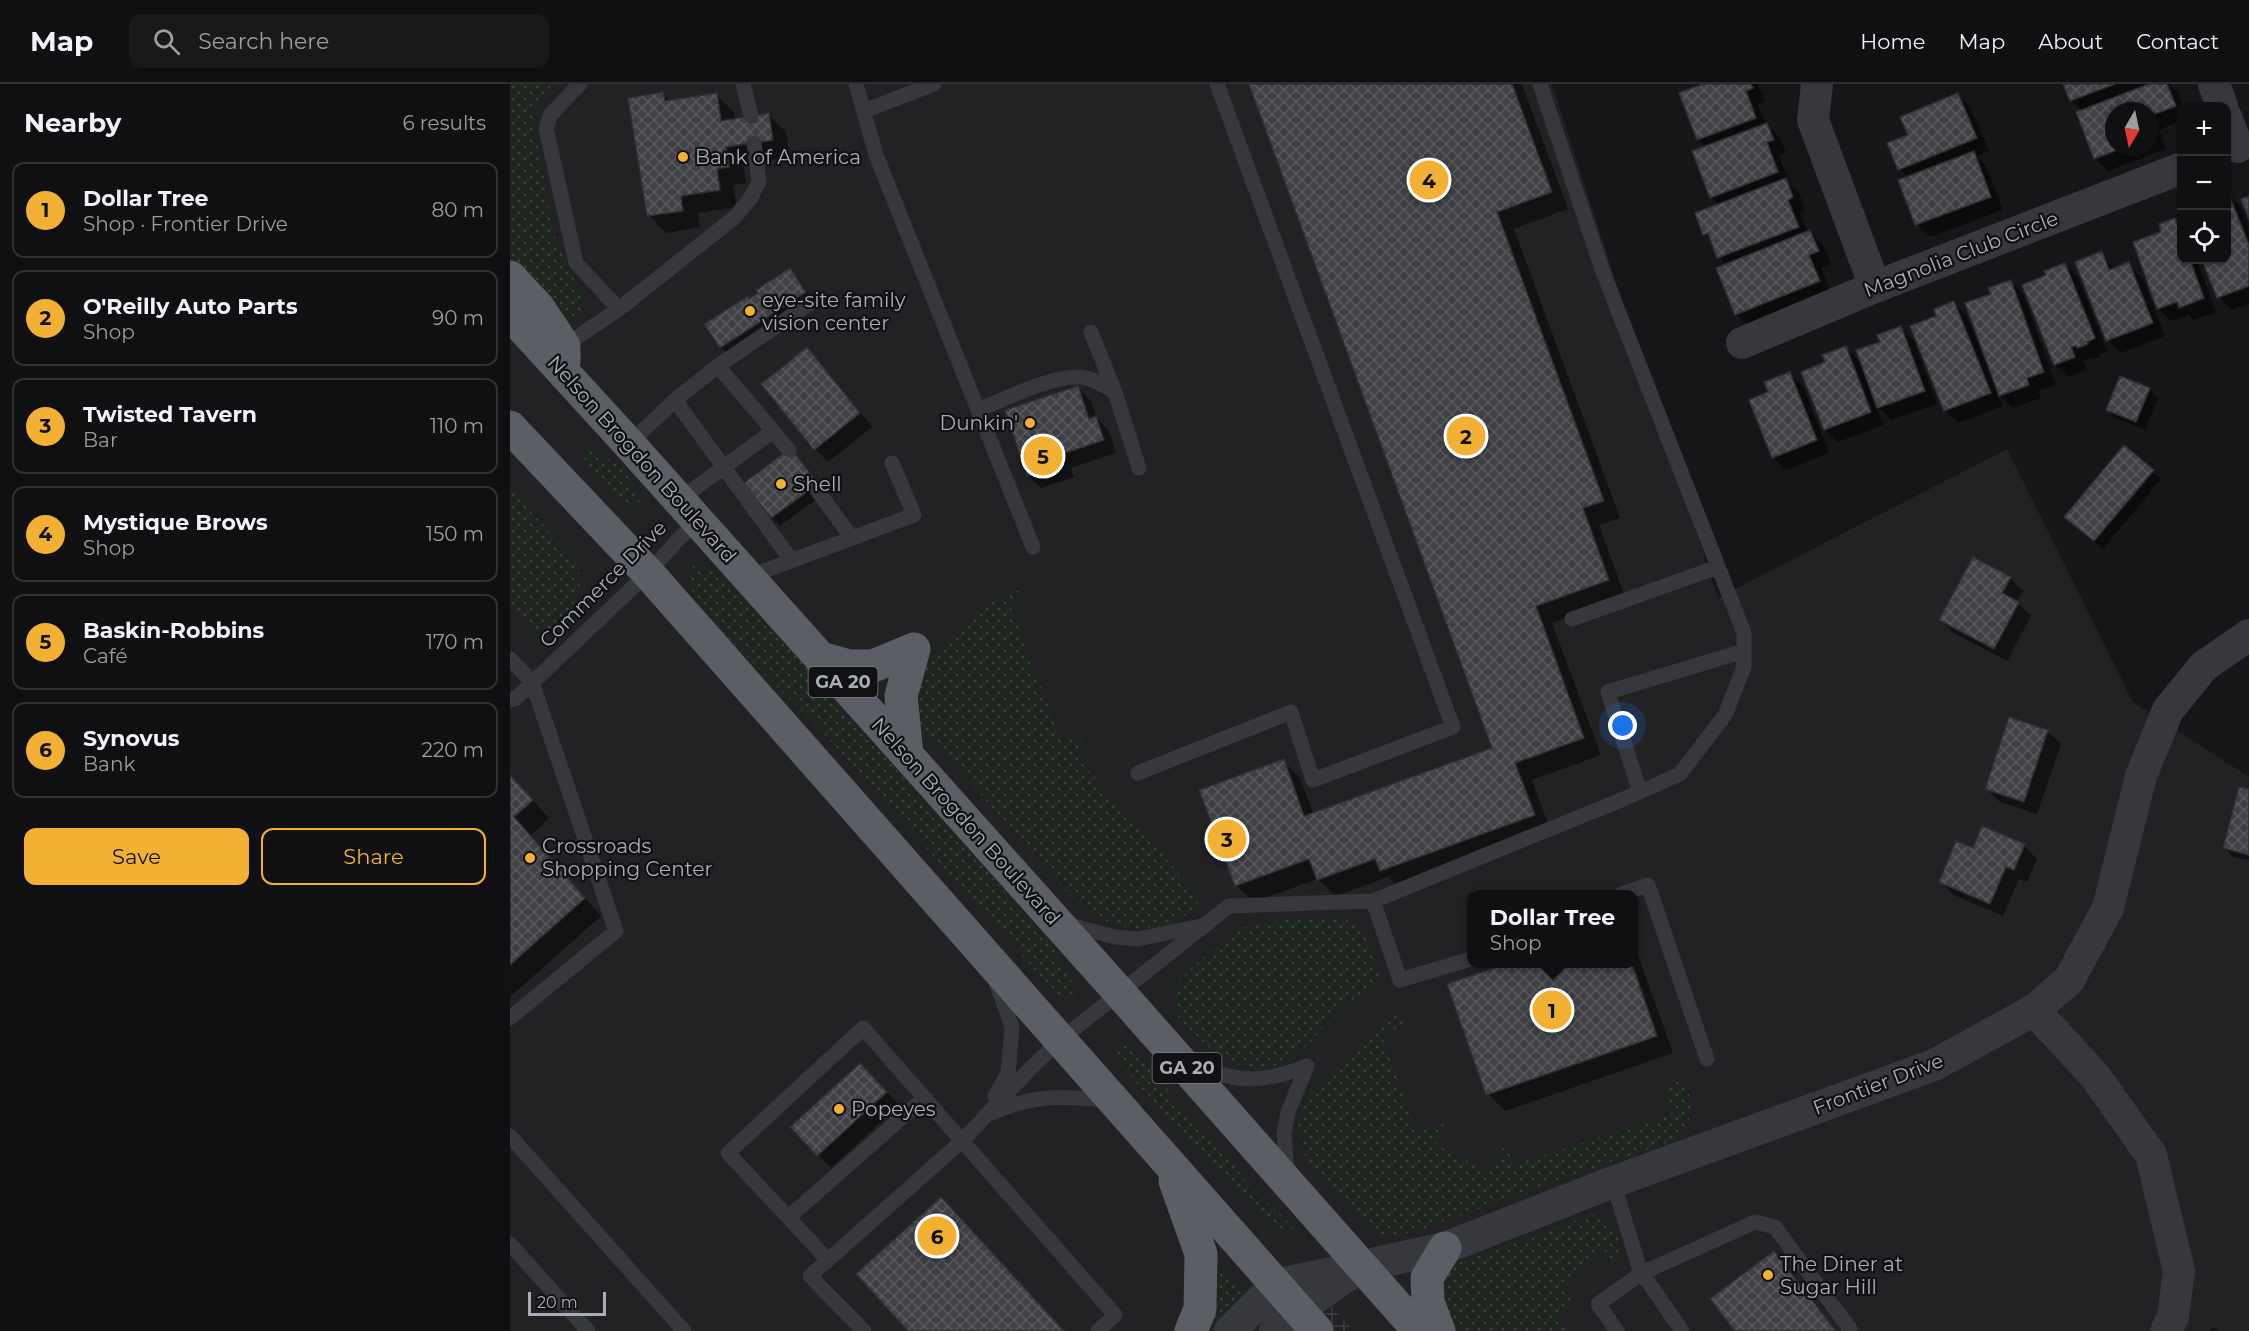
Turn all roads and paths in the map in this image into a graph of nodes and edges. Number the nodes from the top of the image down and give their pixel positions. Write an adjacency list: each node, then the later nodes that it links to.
1 (580, 84): 19 (lane)
2 (743, 84): 11 (lane)
3 (856, 84): 10 (lane)
4 (934, 84): 10 (lane)
5 (1217, 84): 51 (lane)
6 (1540, 84): 40 (lane)
7 (1817, 84): 17 (street)
8 (2214, 84): 9 (street)
9 (2221, 102)
10 (864, 111): 27 (lane)
11 (751, 116)
12 (2231, 130): 14 (street)
13 (754, 143): 19 (lane)
14 (2238, 147)
15 (2177, 170): 17 (street, Magnolia Club Circle)
16 (510, 277): 23 (highway)
17 (1875, 287): 22 (street, Magnolia Club Circle)
18 (810, 303): 24 (lane)
19 (619, 309): 23 (lane)
20 (510, 314): 23 (highway, Nelson Brogdon Boulevard / GA 20)
21 (1091, 332): 25 (lane)
22 (1742, 344)
23 (564, 360): 30 (highway, Nelson Brogdon Boulevard / GA 20)
24 (718, 366): 26 (lane); 29 (lane)
25 (1115, 392): 27 (lane); 34 (lane)
26 (675, 400): 30 (lane); 33 (lane)
27 (978, 410): 38 (lane)
28 (510, 427): 41 (highway)
29 (773, 431): 31 (lane); 33 (lane, Commerce Drive)
30 (629, 444): 36 (highway, Nelson Brogdon Boulevard / GA 20)
31 (789, 450)
32 (892, 463): 37 (lane)
33 (723, 466): 36 (lane, Commerce Drive); 39 (lane)
34 (1138, 468)
35 (814, 486): 37 (lane)
36 (688, 510): 41 (lane, Commerce Drive); 42 (highway, Nelson Brogdon Boulevard / GA 20)
37 (852, 538): 39 (lane)
38 (1033, 547)
39 (791, 560): 42 (lane)
40 (1718, 567): 43 (lane); 45 (lane)
41 (648, 573): 48 (lane, Commerce Drive); 57 (highway)
42 (748, 577): 47 (highway, Nelson Brogdon Boulevard / GA 20)
43 (1572, 619)
44 (2249, 635): 60 (street, Frontier Drive)
45 (1744, 651): 52 (lane); 52 (lane)
46 (510, 658): 48 (lane)
47 (820, 658): 50 (highway, Nelson Brogdon Boulevard / GA 20); 50 (highway)
48 (532, 682): 49 (lane, Commerce Drive); 61 (lane)
49 (510, 700)
50 (907, 754): 55 (highway, Nelson Brogdon Boulevard / GA 20)
51 (1138, 772)
52 (1640, 792): 54 (lane)
53 (1633, 890): 63 (lane)
54 (1373, 901): 56 (lane); 58 (lane)
55 (1056, 921): 56 (lane); 59 (highway, Nelson Brogdon Boulevard / GA 20)
56 (1204, 925): 59 (lane)
57 (987, 957): 62 (highway); 67 (lane)
58 (1467, 960)
59 (1119, 992): 62 (lane); 64 (highway, Nelson Brogdon Boulevard / GA 20)
60 (2034, 1010): 71 (street, Frontier Drive); 92 (street)
61 (510, 1018)
62 (1060, 1040): 66 (highway); 67 (lane)
63 (1707, 1059)
64 (1184, 1064): 72 (highway, Nelson Brogdon Boulevard / GA 20); 72 (lane)
65 (924, 1098): 69 (lane); 73 (lane); 73 (lane)
66 (1112, 1100): 67 (lane); 70 (highway)
67 (984, 1117): 69 (lane)
68 (510, 1136): 82 (lane)
69 (962, 1141): 76 (lane); 84 (lane)
70 (1170, 1165): 79 (highway); 85 (highway)
71 (1613, 1182): 75 (street, Frontier Drive); 78 (lane)
72 (1288, 1184): 77 (highway, Nelson Brogdon Boulevard / GA 20)
73 (789, 1217): 76 (lane)
74 (510, 1244): 81 (lane)
75 (1445, 1248): 77 (street, Frontier Drive); 88 (highway)
76 (828, 1260): 83 (lane)
77 (1362, 1265): 79 (street, Frontier Drive); 80 (street, Frontier Drive); 87 (highway, Nelson Brogdon Boulevard / GA 20)
78 (1642, 1273): 89 (lane); 90 (lane); 91 (lane)
79 (1276, 1285): 80 (highway); 86 (street)
80 (1297, 1324)
81 (588, 1331)
82 (684, 1331)
83 (864, 1331)
84 (1098, 1331)
85 (1191, 1331)
86 (1230, 1331)
87 (1419, 1331)
88 (1439, 1331)
89 (1617, 1331)
90 (1682, 1331)
91 (1848, 1331)
92 (2166, 1331)

